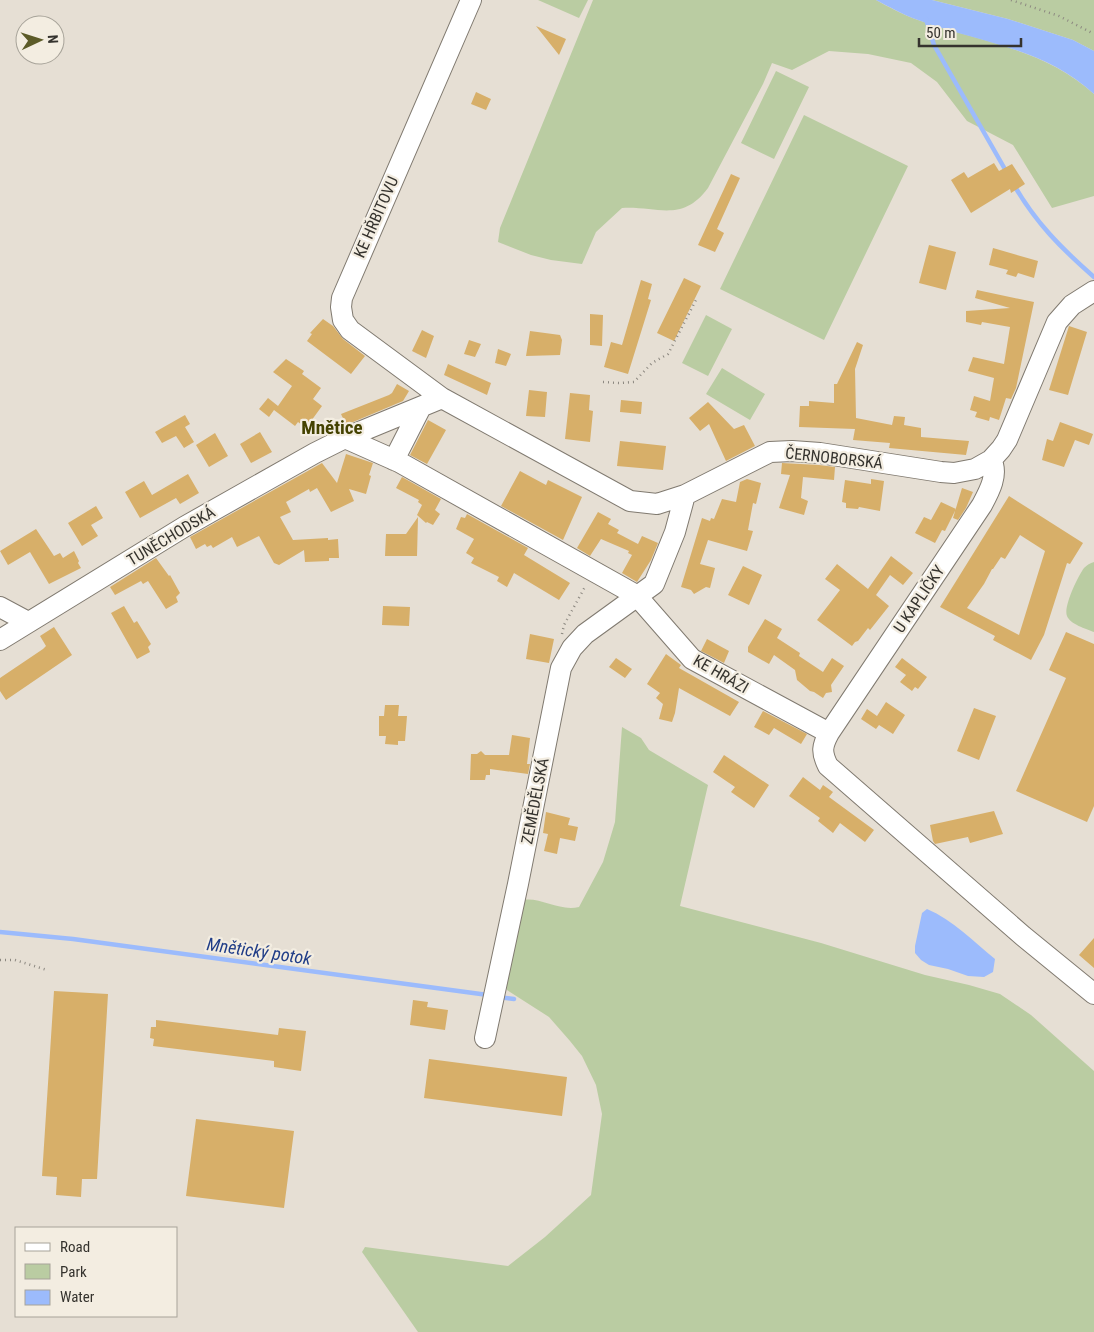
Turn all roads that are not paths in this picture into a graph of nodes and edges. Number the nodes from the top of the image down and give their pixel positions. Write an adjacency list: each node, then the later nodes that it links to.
1 (471, 0): 3 (street, KE HŘBITOVU)
2 (1089, 294): 7 (street, ČERNOBORSKÁ)
3 (442, 398): 4 (street); 8 (street, ČERNOBORSKÁ)
4 (422, 407): 5 (street); 6 (street)
5 (345, 438): 6 (street, KE HRÁZI); 11 (street, TUNĚCHODSKÁ)
6 (394, 460): 9 (street, KE HRÁZI)
7 (991, 460): 8 (street, ČERNOBORSKÁ); 13 (street, U KAPLIČKY)
8 (685, 495): 9 (street, ZEMĚDĚLSKÁ)
9 (636, 595): 13 (street, KE HRÁZI); 15 (street, ZEMĚDĚLSKÁ)
10 (0, 607): 11 (street)
11 (28, 622): 12 (street, TUNĚCHODSKÁ)
12 (0, 640)
13 (829, 733): 14 (street)
14 (1094, 994)
15 (485, 1038)

